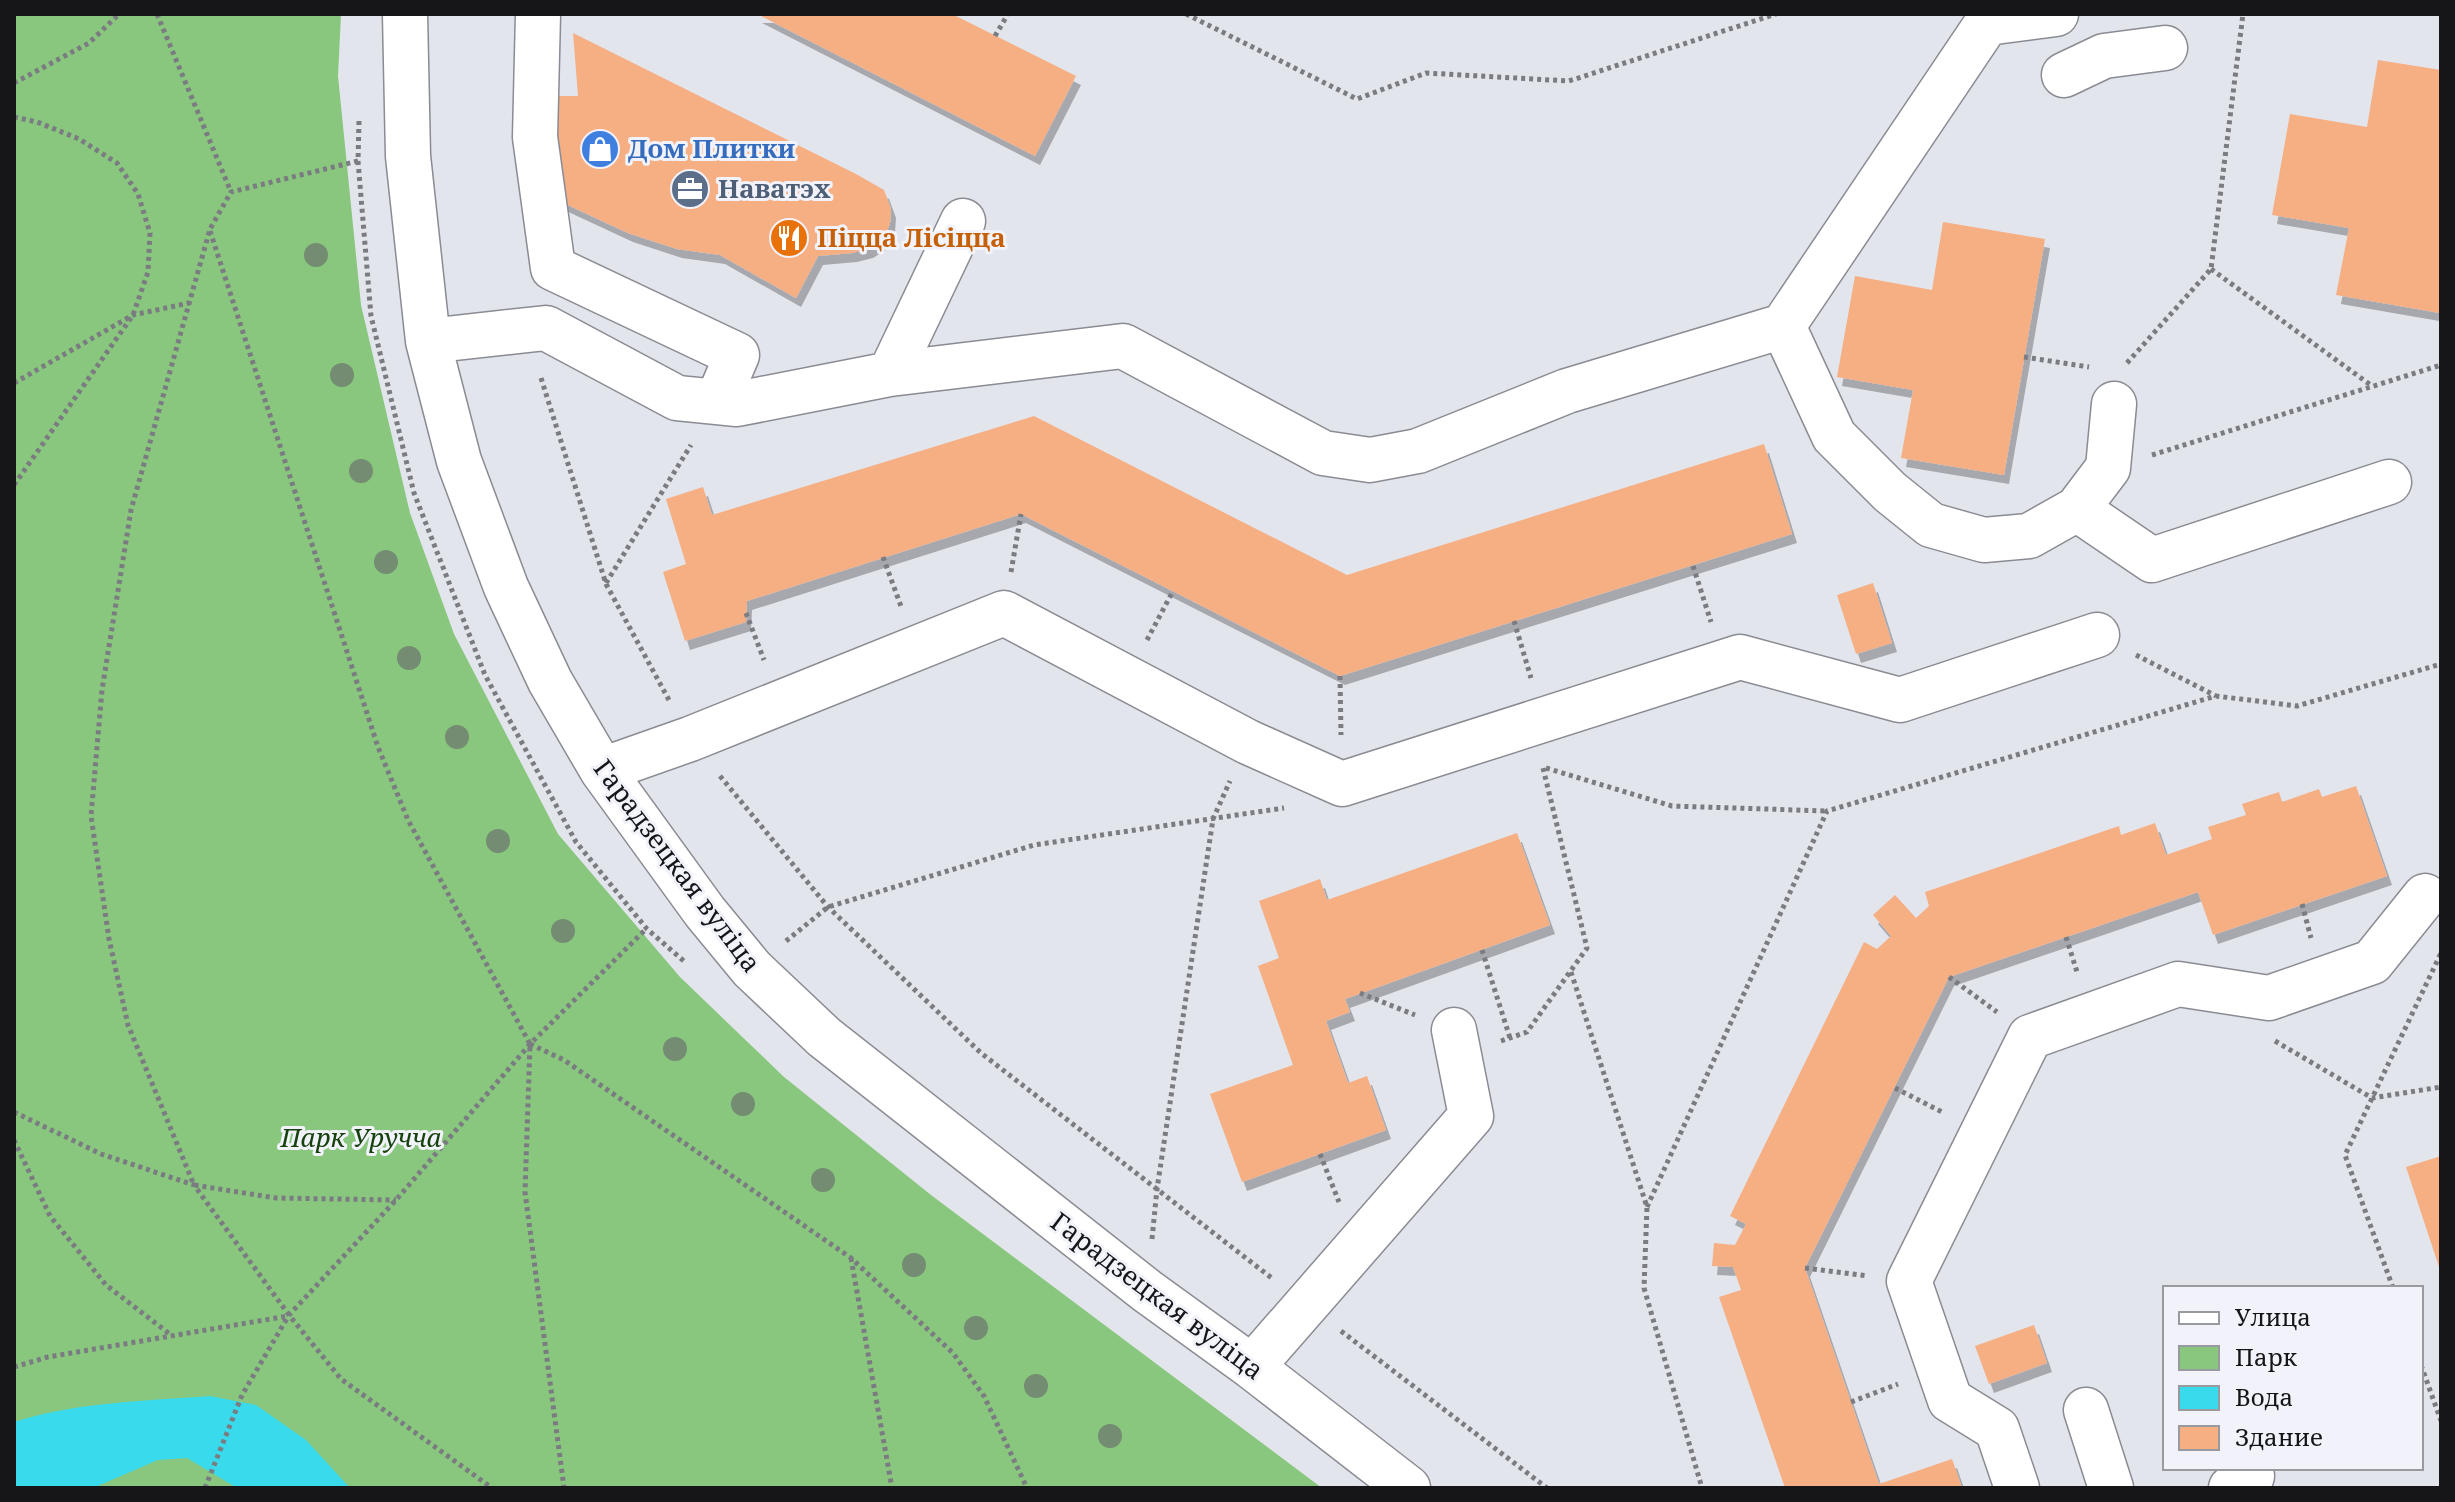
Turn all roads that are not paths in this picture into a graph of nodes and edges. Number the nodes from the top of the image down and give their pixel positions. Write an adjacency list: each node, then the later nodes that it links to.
1 (405, 14): 10 (street, Гарадзецкая вуліца)
2 (538, 14): 13 (street)
3 (2056, 14): 9 (street)
4 (2079, 14): 6 (street)
5 (2165, 48): 6 (street)
6 (2104, 56): 7 (street)
7 (2064, 75)
8 (963, 221): 11 (street)
9 (1783, 326): 11 (street); 15 (street)
10 (428, 341): 13 (street); 17 (street, Гарадзецкая вуліца)
11 (890, 374): 13 (street)
12 (2112, 382): 15 (street)
13 (717, 402)
14 (2389, 482): 15 (street)
15 (2077, 509)
16 (2097, 635): 17 (street)
17 (602, 770): 20 (street, Гарадзецкая вуліца)
18 (2425, 896): 24 (street)
19 (1456, 1043): 20 (street)
20 (1252, 1367): 23 (street, Гарадзецкая вуліца)
21 (2086, 1410): 25 (street)
22 (2250, 1470): 26 (street)
23 (1408, 1488)
24 (2017, 1488)
25 (2111, 1488)
26 (2231, 1488)

